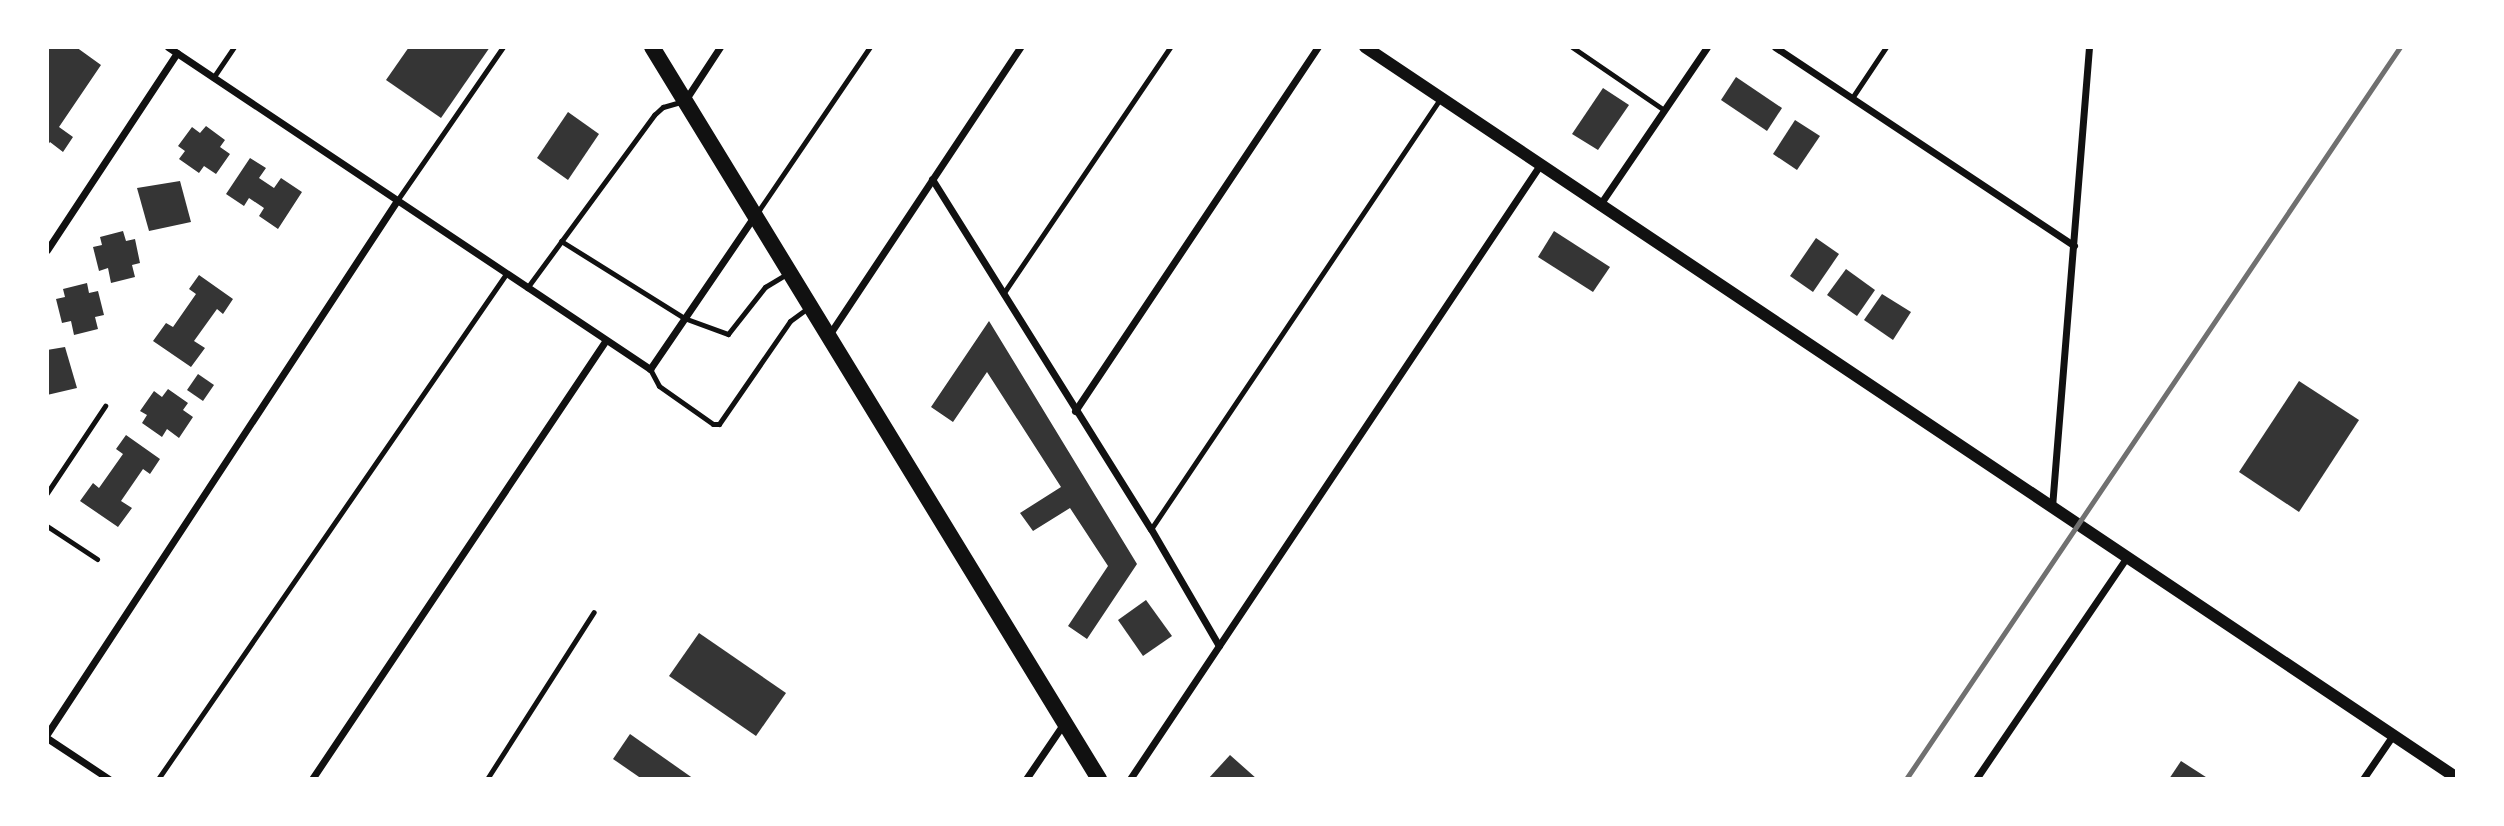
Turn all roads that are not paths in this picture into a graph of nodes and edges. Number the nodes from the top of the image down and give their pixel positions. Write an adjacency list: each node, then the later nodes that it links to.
1 (168, 47): 16 (street)
2 (234, 47): 17 (lane)
3 (503, 47): 24 (lane)
4 (652, 47): 20 (main road)
5 (720, 47): 20 (street)
6 (870, 47): 26 (lane)
7 (1020, 47): 23 (street)
8 (1171, 47): 33 (lane)
9 (1318, 47): 40 (street)
10 (1365, 47): 18 (street)
11 (1572, 47): 21 (lane)
12 (1707, 47): 21 (street)
13 (1775, 47): 19 (street)
14 (1886, 47): 19 (lane)
15 (2089, 47): 28 (street)
16 (177, 53): 17 (street); 29 (street)
17 (213, 78): 24 (street)
18 (1441, 98): 22 (street); 44 (lane)
19 (1852, 98): 28 (street)
20 (685, 101): 26 (main road); 27 (lane)
21 (1664, 110): 25 (street)
22 (1539, 164): 25 (street); 48 (street)
23 (932, 179): 33 (street); 36 (street)
24 (396, 202): 31 (street); 51 (street)
25 (1599, 206): 42 (street)
26 (755, 215): 30 (main road); 35 (street)
27 (561, 241): 32 (lane); 35 (lane)
28 (2074, 246): 42 (street)
29 (47, 250)
30 (790, 272): 34 (main road); 35 (lane)
31 (506, 274): 32 (street); 54 (lane)
32 (527, 288): 37 (street)
33 (1003, 294): 40 (street)
34 (811, 307): 36 (main road); 38 (lane)
35 (684, 318): 38 (street)
36 (828, 335): 49 (main road)
37 (606, 340): 38 (street); 55 (street)
38 (650, 369)
39 (105, 406): 41 (lane)
40 (1075, 411): 44 (street)
41 (47, 493)
42 (2052, 507): 45 (street)
43 (47, 526): 46 (lane)
44 (1151, 528): 48 (street)
45 (2127, 557): 50 (street); 60 (street)
46 (97, 559)
47 (594, 612): 56 (lane)
48 (1219, 646): 59 (street)
49 (1064, 722): 57 (street); 58 (main road)
50 (2393, 735): 52 (street); 61 (street)
51 (47, 736): 53 (street)
52 (2457, 778)
53 (108, 779)
54 (158, 779)
55 (312, 779)
56 (487, 779)
57 (1026, 779)
58 (1099, 779)
59 (1130, 779)
60 (1976, 779)
61 (2363, 779)

